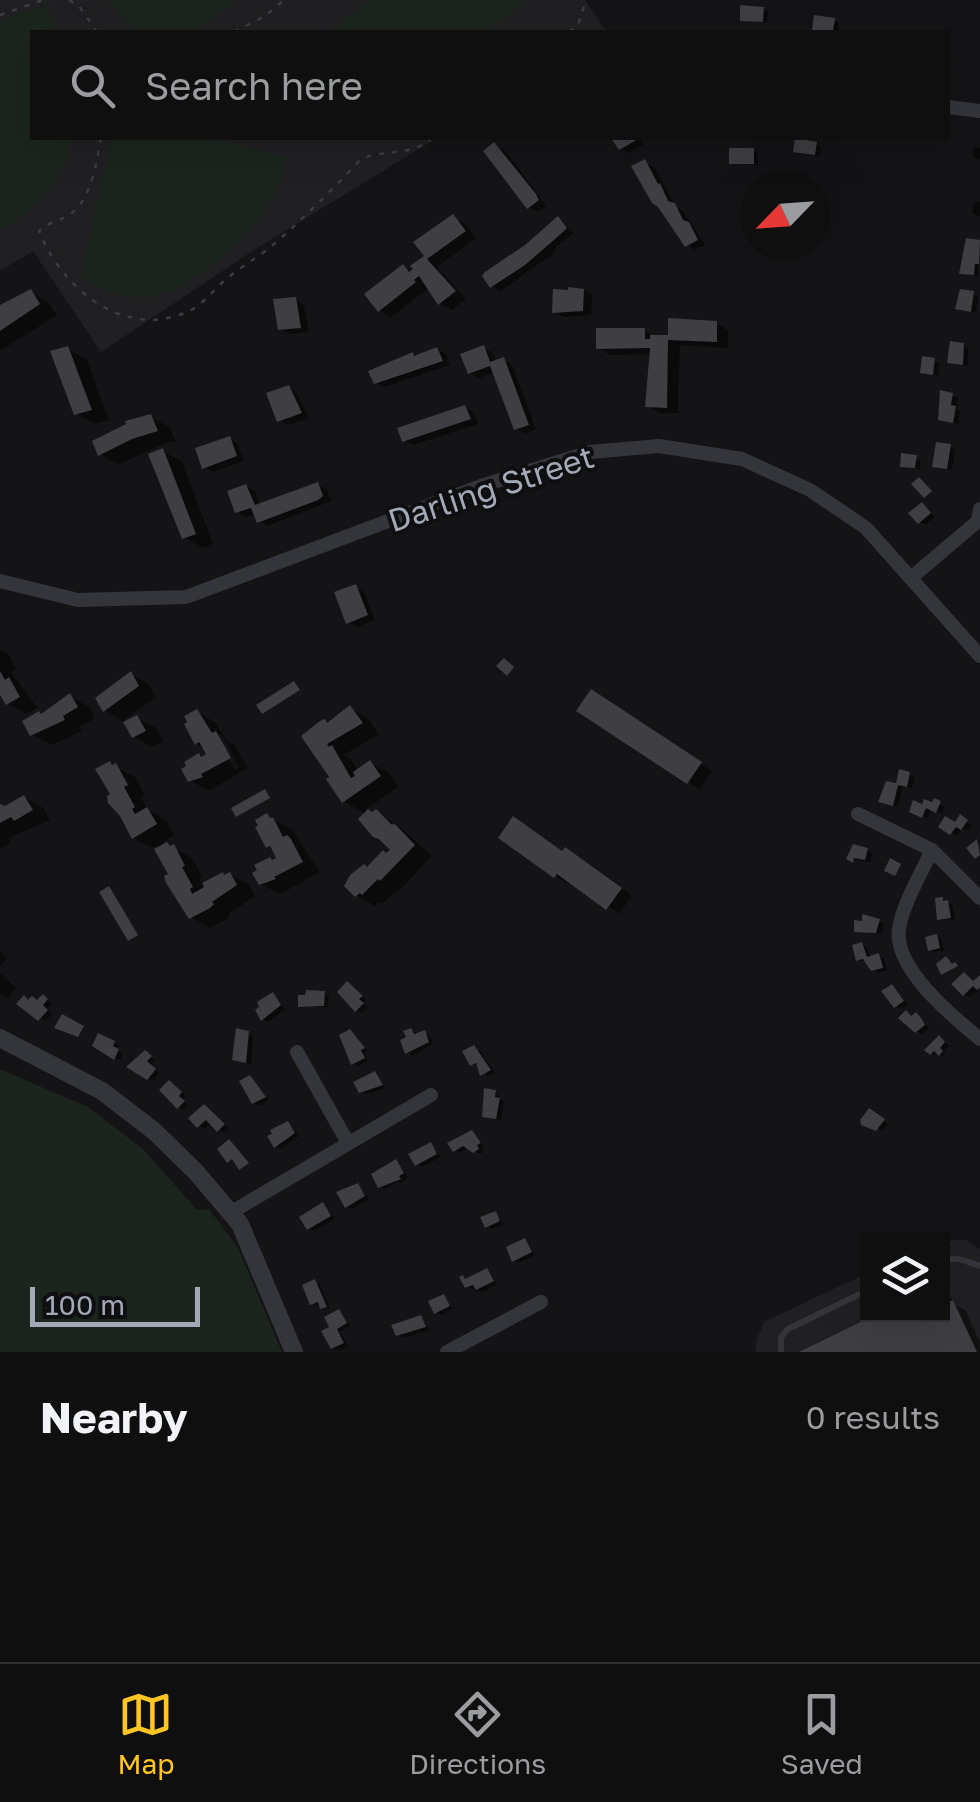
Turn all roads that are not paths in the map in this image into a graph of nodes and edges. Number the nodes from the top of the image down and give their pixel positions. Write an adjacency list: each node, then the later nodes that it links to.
1 (950, 106): 2 (street)
2 (980, 112)
3 (980, 509): 4 (street)
4 (912, 577): 5 (street, Darling Street); 6 (street, Darling Street)
5 (0, 581)
6 (980, 656)
7 (858, 814): 8 (street)
8 (932, 850): 9 (street); 11 (street)
9 (980, 898)
10 (0, 1038): 15 (street)
11 (980, 1038)
12 (297, 1052): 14 (street)
13 (431, 1095): 14 (street)
14 (348, 1143): 15 (street)
15 (230, 1214): 20 (street)
16 (950, 1259): 17 (lane)
17 (980, 1266)
18 (860, 1294): 22 (lane)
19 (541, 1302): 21 (street)
20 (294, 1352)
21 (448, 1352)
22 (781, 1352)

